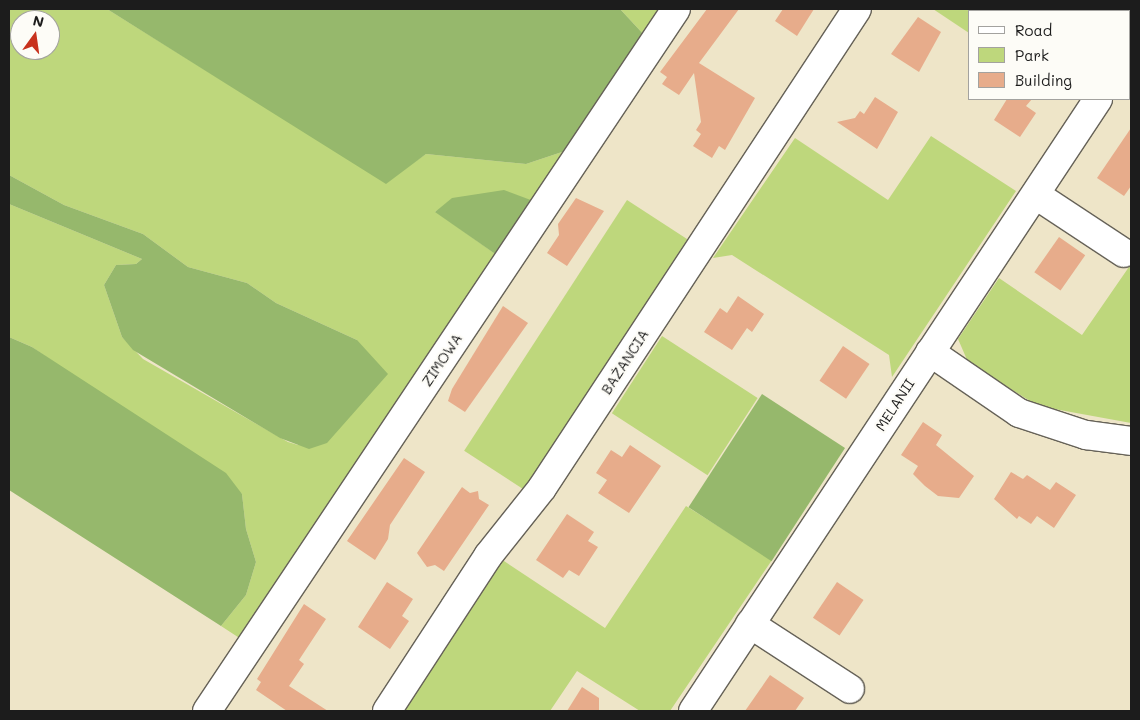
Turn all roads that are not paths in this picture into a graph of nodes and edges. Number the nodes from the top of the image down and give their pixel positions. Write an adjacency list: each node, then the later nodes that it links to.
1 (676, 9): 10 (street, ZIMOWA)
2 (857, 9): 11 (street, BAŻANCIA)
3 (1097, 100): 4 (street, MELANII)
4 (1036, 195): 5 (street); 6 (street, MELANII)
5 (1124, 253)
6 (930, 352): 7 (street); 8 (street, MELANII)
7 (1131, 441)
8 (750, 624): 9 (street); 12 (street, MELANII)
9 (850, 689)
10 (207, 711)
11 (387, 711)
12 (693, 711)

